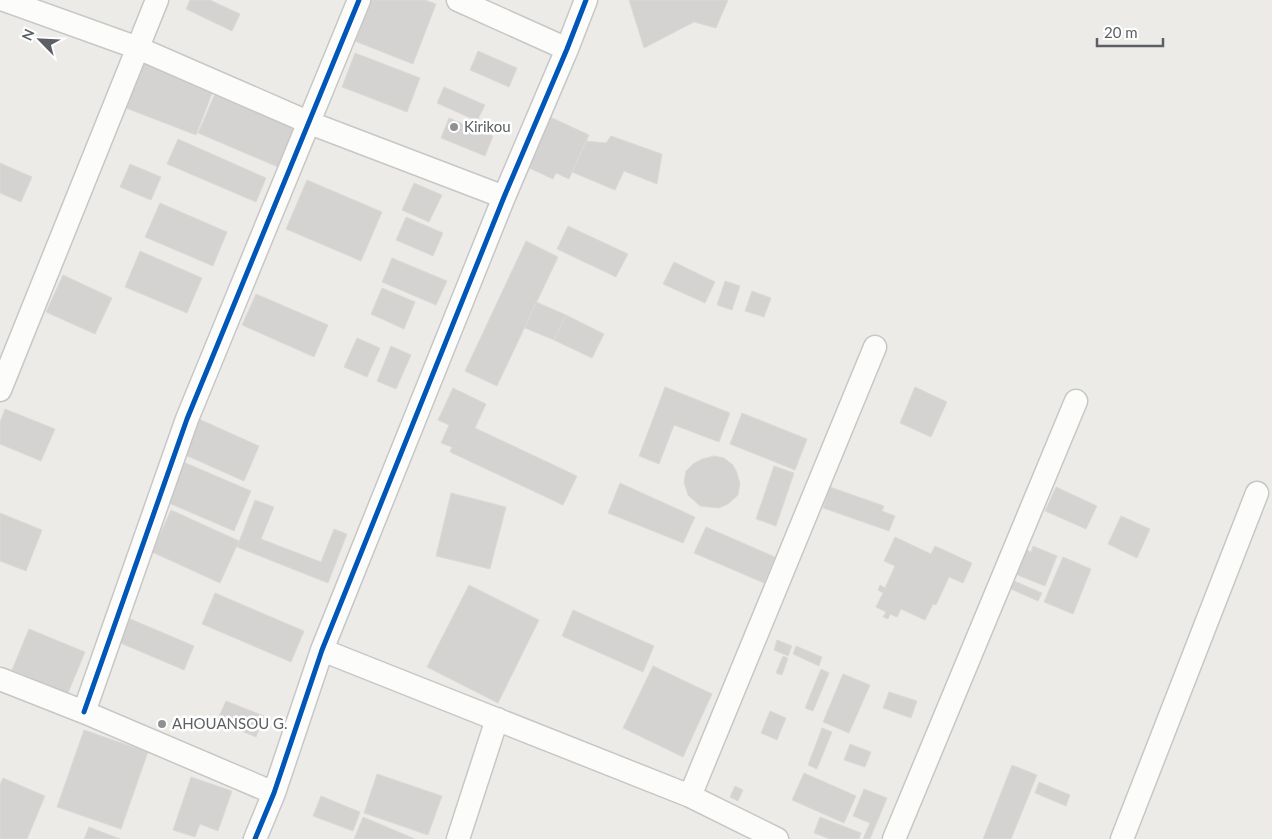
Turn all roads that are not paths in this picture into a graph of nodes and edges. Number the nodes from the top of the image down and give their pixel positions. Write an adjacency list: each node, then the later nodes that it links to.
1 (4, 0): 6 (street)
2 (157, 0): 6 (street)
3 (359, 0): 8 (street)
4 (458, 0): 7 (street)
5 (586, 0): 7 (street)
6 (138, 48): 8 (street); 11 (street)
7 (567, 49): 9 (street)
8 (310, 123): 9 (street); 16 (street)
9 (504, 197): 14 (street)
10 (875, 347): 19 (street)
11 (0, 390)
12 (1076, 401): 23 (street)
13 (1257, 493): 24 (street)
14 (322, 650): 17 (street); 18 (street)
15 (0, 678): 16 (street)
16 (84, 712): 18 (street)
17 (497, 719): 19 (street); 21 (street)
18 (274, 792): 20 (street)
19 (690, 796): 22 (street)
20 (254, 839)
21 (458, 839)
22 (777, 839)
23 (894, 839)
24 (1122, 839)

